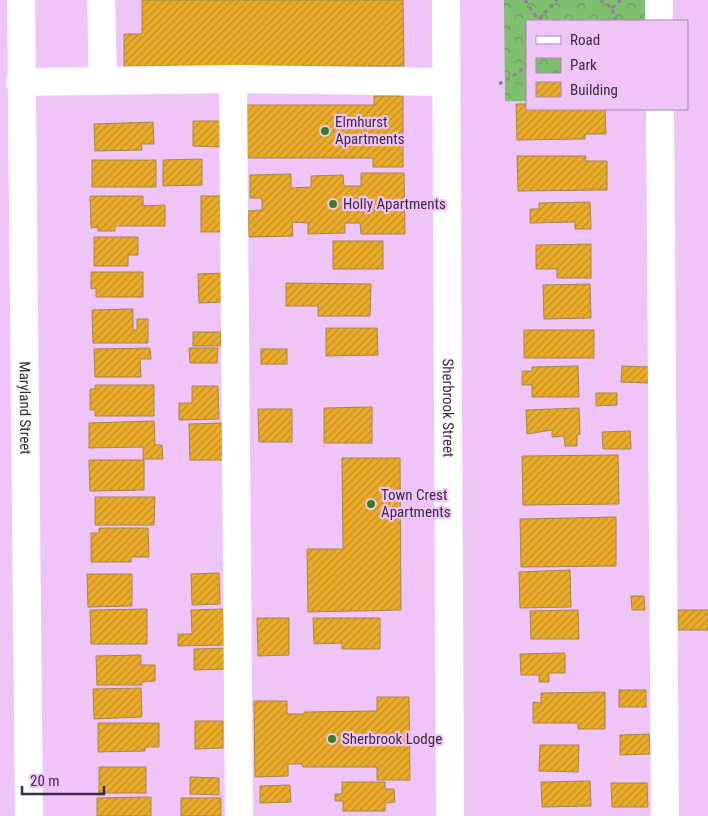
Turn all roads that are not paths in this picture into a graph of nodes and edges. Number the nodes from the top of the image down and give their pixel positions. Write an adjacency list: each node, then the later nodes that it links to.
1 (21, 0): 8 (main road, Maryland Street)
2 (101, 0): 7 (main road)
3 (446, 0): 9 (main road, Sherbrook Street)
4 (659, 0): 5 (main road)
5 (659, 20)
6 (233, 79): 7 (main road); 9 (main road); 12 (main road)
7 (102, 81): 8 (main road)
8 (20, 82): 11 (main road, Maryland Street)
9 (446, 82): 13 (main road, Sherbrook Street)
10 (660, 110): 14 (main road)
11 (29, 816)
12 (239, 816)
13 (450, 816)
14 (665, 816)

